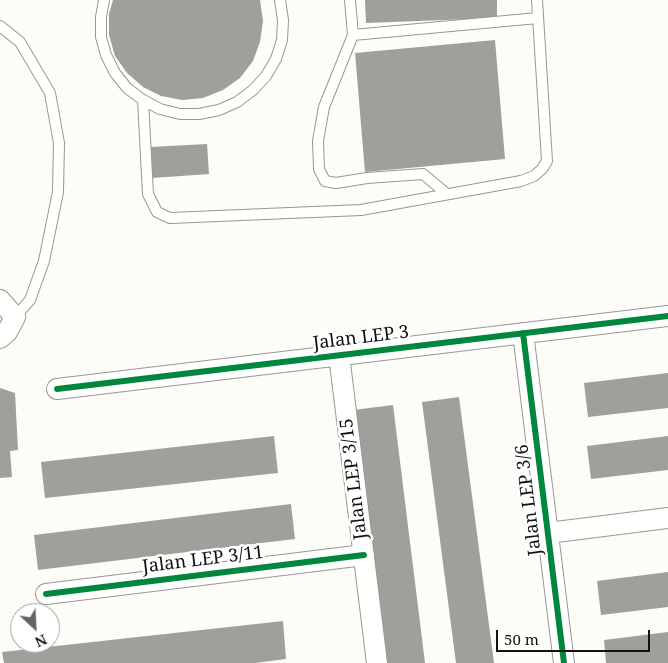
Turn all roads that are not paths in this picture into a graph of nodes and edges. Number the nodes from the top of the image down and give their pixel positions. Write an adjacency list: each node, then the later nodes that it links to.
1 (104, 0): 8 (lane)
2 (280, 0): 8 (lane)
3 (350, 0): 7 (lane)
4 (537, 0): 5 (lane)
5 (538, 18): 7 (lane); 9 (lane)
6 (0, 26): 12 (lane)
7 (353, 35): 9 (lane)
8 (143, 100): 9 (lane)
9 (447, 194)
10 (0, 300): 12 (street)
11 (668, 316): 13 (street, Jalan LEP 3)
12 (7, 329)
13 (523, 333): 14 (street, Jalan LEP 3); 17 (street, Jalan LEP 3/6)
14 (339, 355): 15 (street, Jalan LEP 3); 18 (street, Jalan LEP 3/15)
15 (57, 389)
16 (668, 518): 17 (street)
17 (548, 533): 21 (street, Jalan LEP 3/6)
18 (364, 555): 19 (street, Jalan LEP 3/11); 20 (street, Jalan LEP 3/15)
19 (46, 594)
20 (377, 663)
21 (564, 663)

